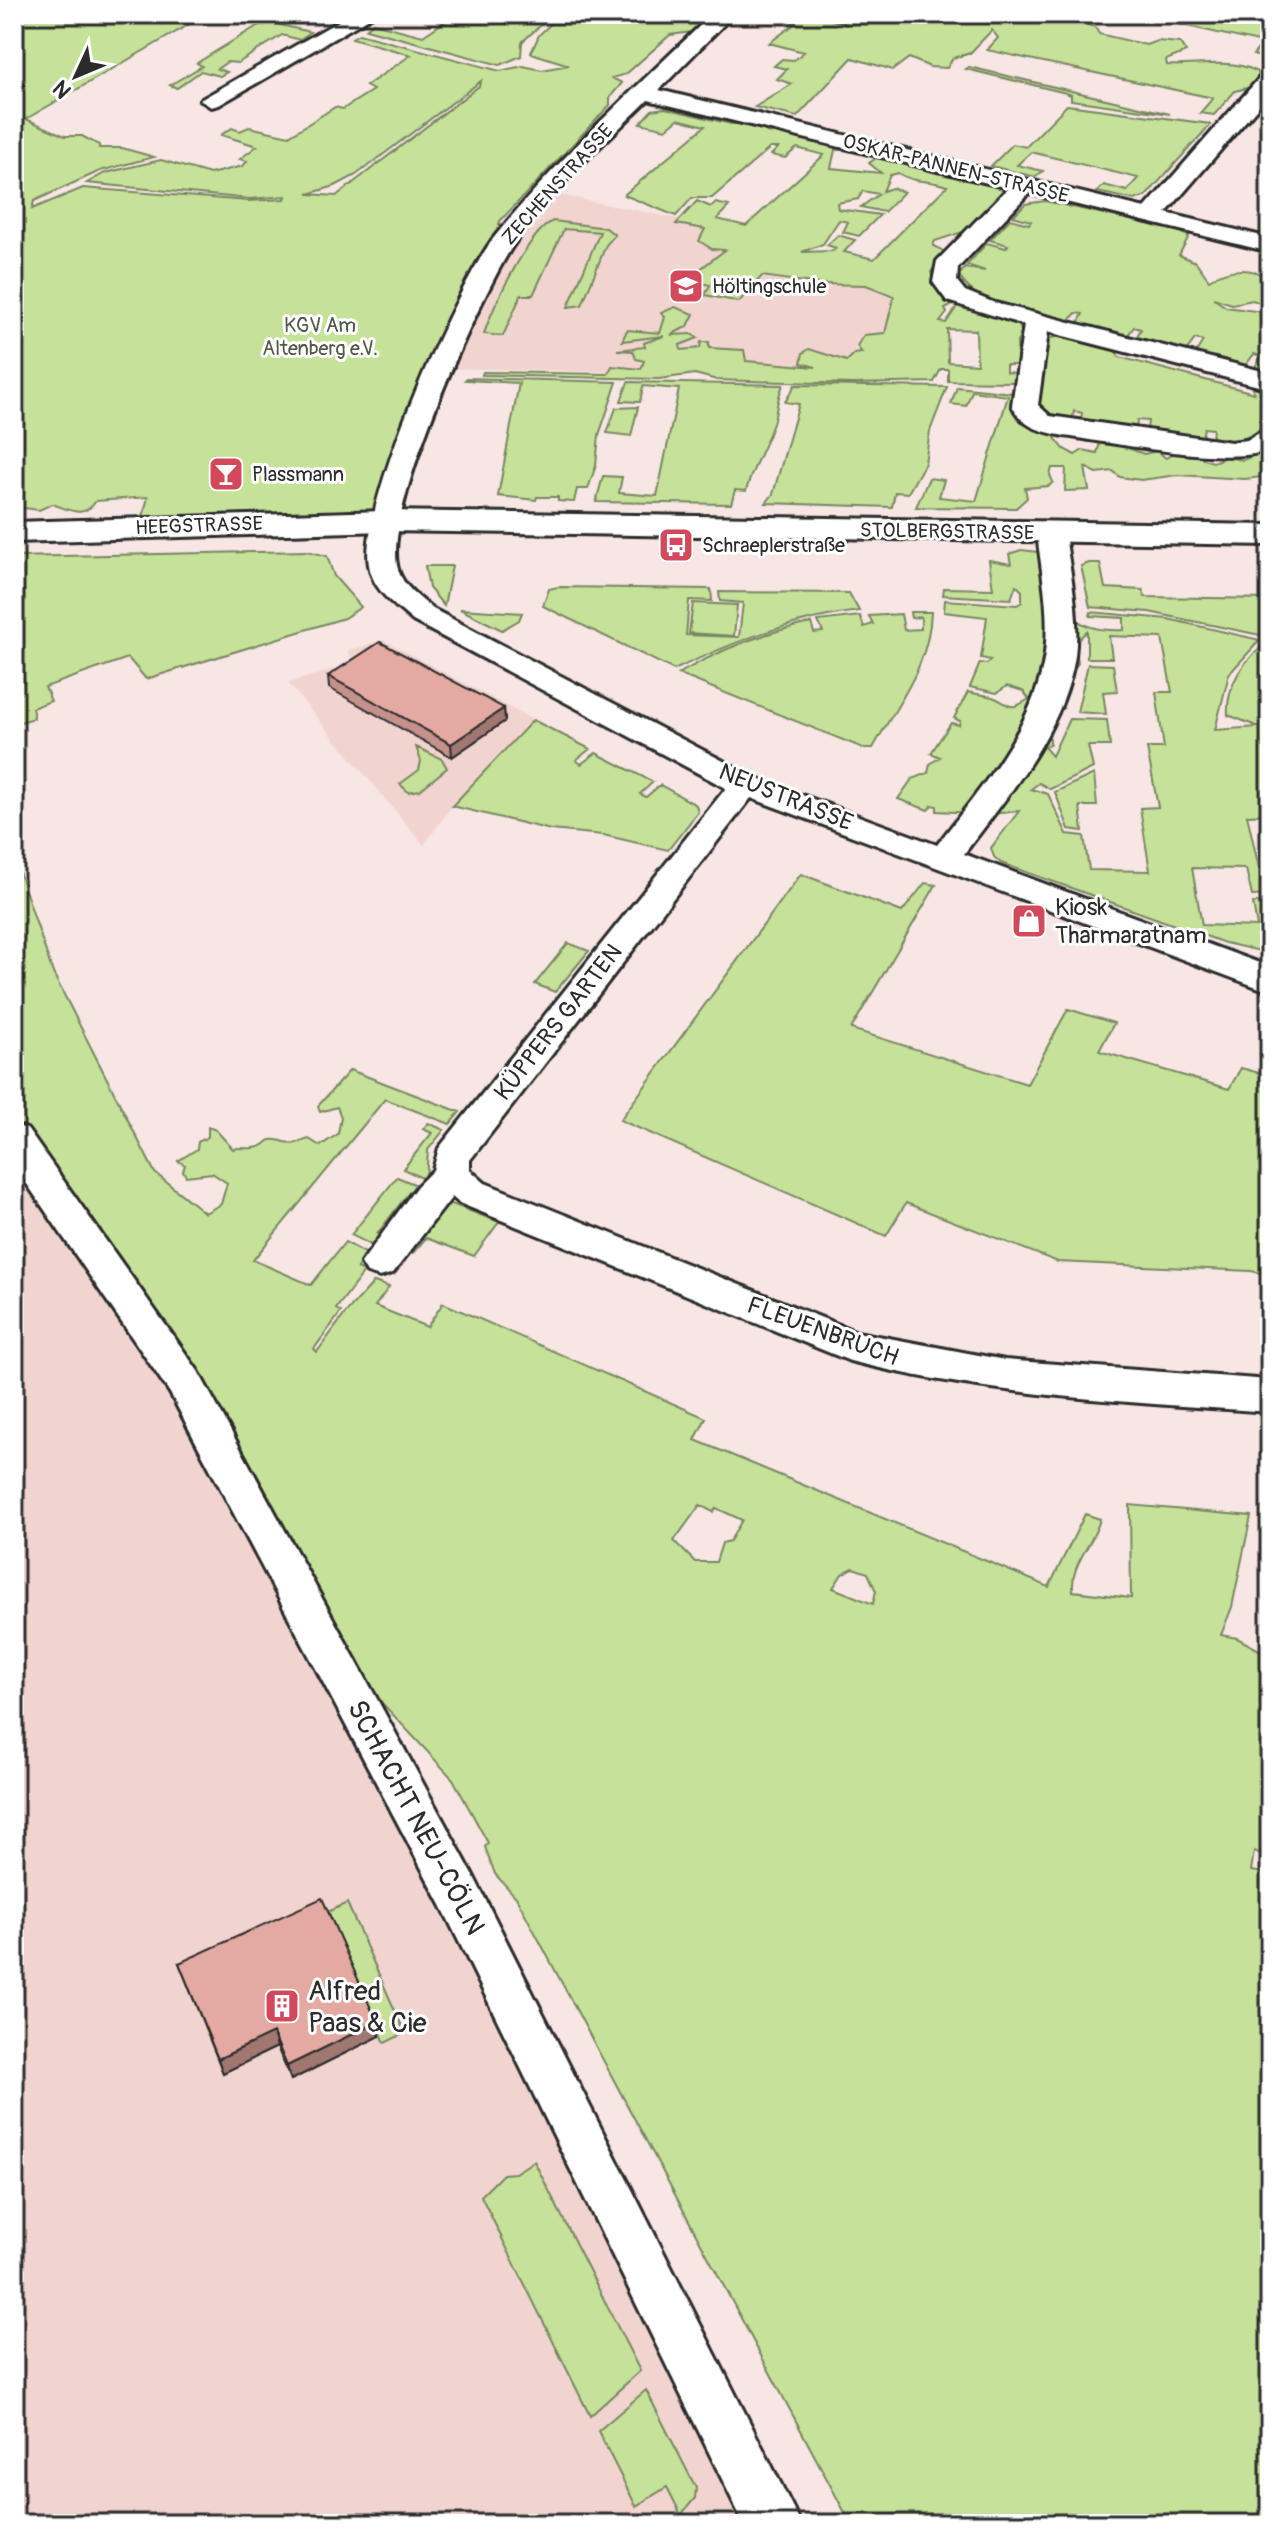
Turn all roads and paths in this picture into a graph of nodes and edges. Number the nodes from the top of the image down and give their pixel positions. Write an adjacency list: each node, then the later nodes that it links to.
1 (366, 14): 7 (street)
2 (724, 14): 6 (street, ZECHENSTRASSE)
3 (1249, 14): 4 (street)
4 (1270, 22)
5 (1270, 80): 9 (street)
6 (642, 92): 8 (street, OSKAR-PANNEN-STRASSE); 14 (street, ZECHENSTRASSE)
7 (211, 100)
8 (1024, 185): 9 (street, OSKAR-PANNEN-STRASSE); 11 (street)
9 (1151, 215): 10 (street, OSKAR-PANNEN-STRASSE)
10 (1270, 245)
11 (1037, 321): 12 (street); 13 (street)
12 (1270, 381)
13 (1270, 435)
14 (385, 521): 15 (street, HEEGSTRASSE); 16 (street, STOLBERGSTRASSE); 18 (street, NEUSTRASSE)
15 (14, 532)
16 (1051, 533): 17 (street, STOLBERGSTRASSE); 19 (street)
17 (1270, 535)
18 (745, 785): 19 (street, NEUSTRASSE); 22 (street, KÜPPERS GARTEN)
19 (944, 858): 20 (street, NEUSTRASSE)
20 (1270, 980)
21 (14, 1138): 25 (street, SCHACHT NEU-CÖLN)
22 (451, 1175): 23 (street, KÜPPERS GARTEN); 24 (street, FLEUENBRUCH)
23 (380, 1263)
24 (1270, 1396)
25 (773, 2524)

